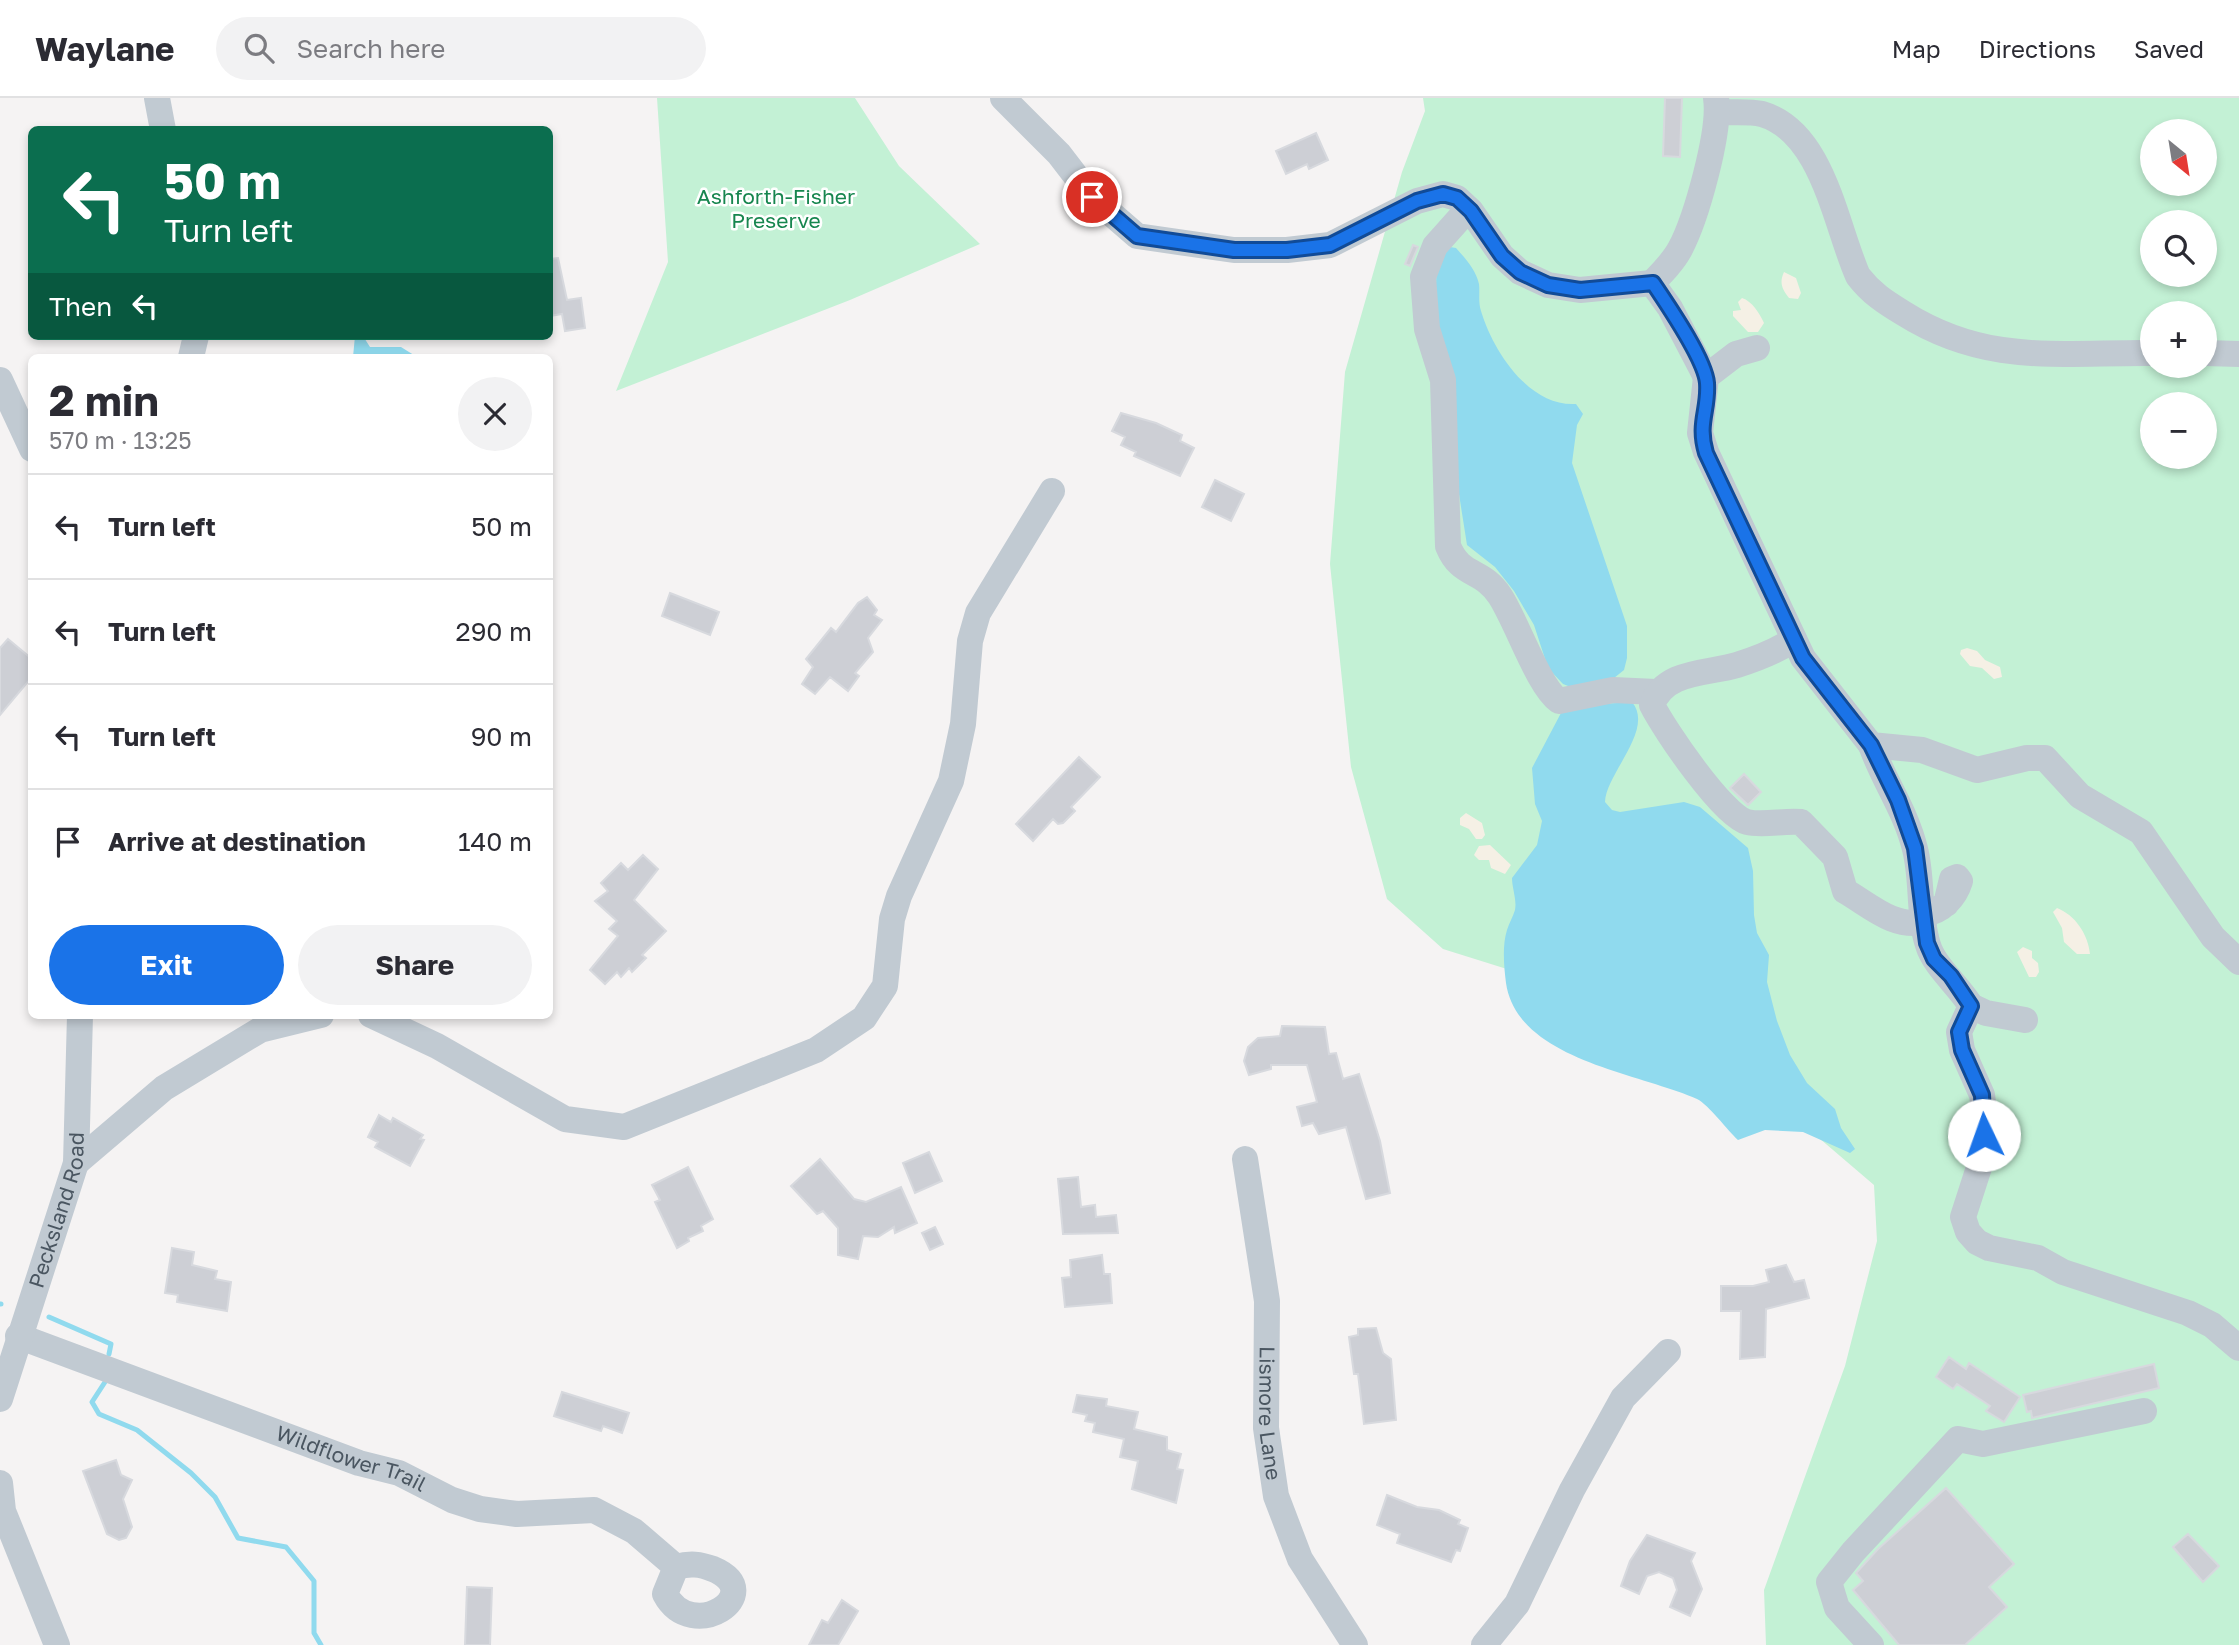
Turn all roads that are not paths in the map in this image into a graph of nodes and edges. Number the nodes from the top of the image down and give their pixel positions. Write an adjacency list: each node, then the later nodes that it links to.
1 (158, 98): 4 (street)
2 (1003, 98): 5 (street)
3 (1717, 105): 6 (street); 8 (street)
4 (162, 126)
5 (1468, 209): 6 (street); 14 (street)
6 (1653, 283): 9 (street)
7 (1757, 348): 9 (street)
8 (2140, 354)
9 (1706, 377): 13 (street)
10 (0, 380): 11 (street)
11 (28, 440)
12 (1052, 491): 21 (street)
13 (1794, 640): 14 (street); 15 (street)
14 (1656, 692): 16 (street)
15 (1871, 745): 16 (street); 17 (street)
16 (1931, 913): 18 (street)
17 (2239, 962)
18 (1971, 1006): 22 (street); 26 (street)
19 (80, 1019): 24 (street, Pecksland Road)
20 (305, 1019): 24 (street)
21 (380, 1019)
22 (2025, 1020)
23 (1245, 1159): 33 (street, Lismore Lane)
24 (76, 1163): 25 (street, Pecksland Road)
25 (18, 1336): 28 (street, Pecksland Road); 31 (street, Wildflower Trail)
26 (2239, 1348)
27 (1668, 1352): 34 (street)
28 (0, 1399)
29 (2144, 1411): 35 (street)
30 (0, 1483): 32 (street)
31 (676, 1567)
32 (57, 1645)
33 (1355, 1645)
34 (1484, 1645)
35 (1871, 1645)

